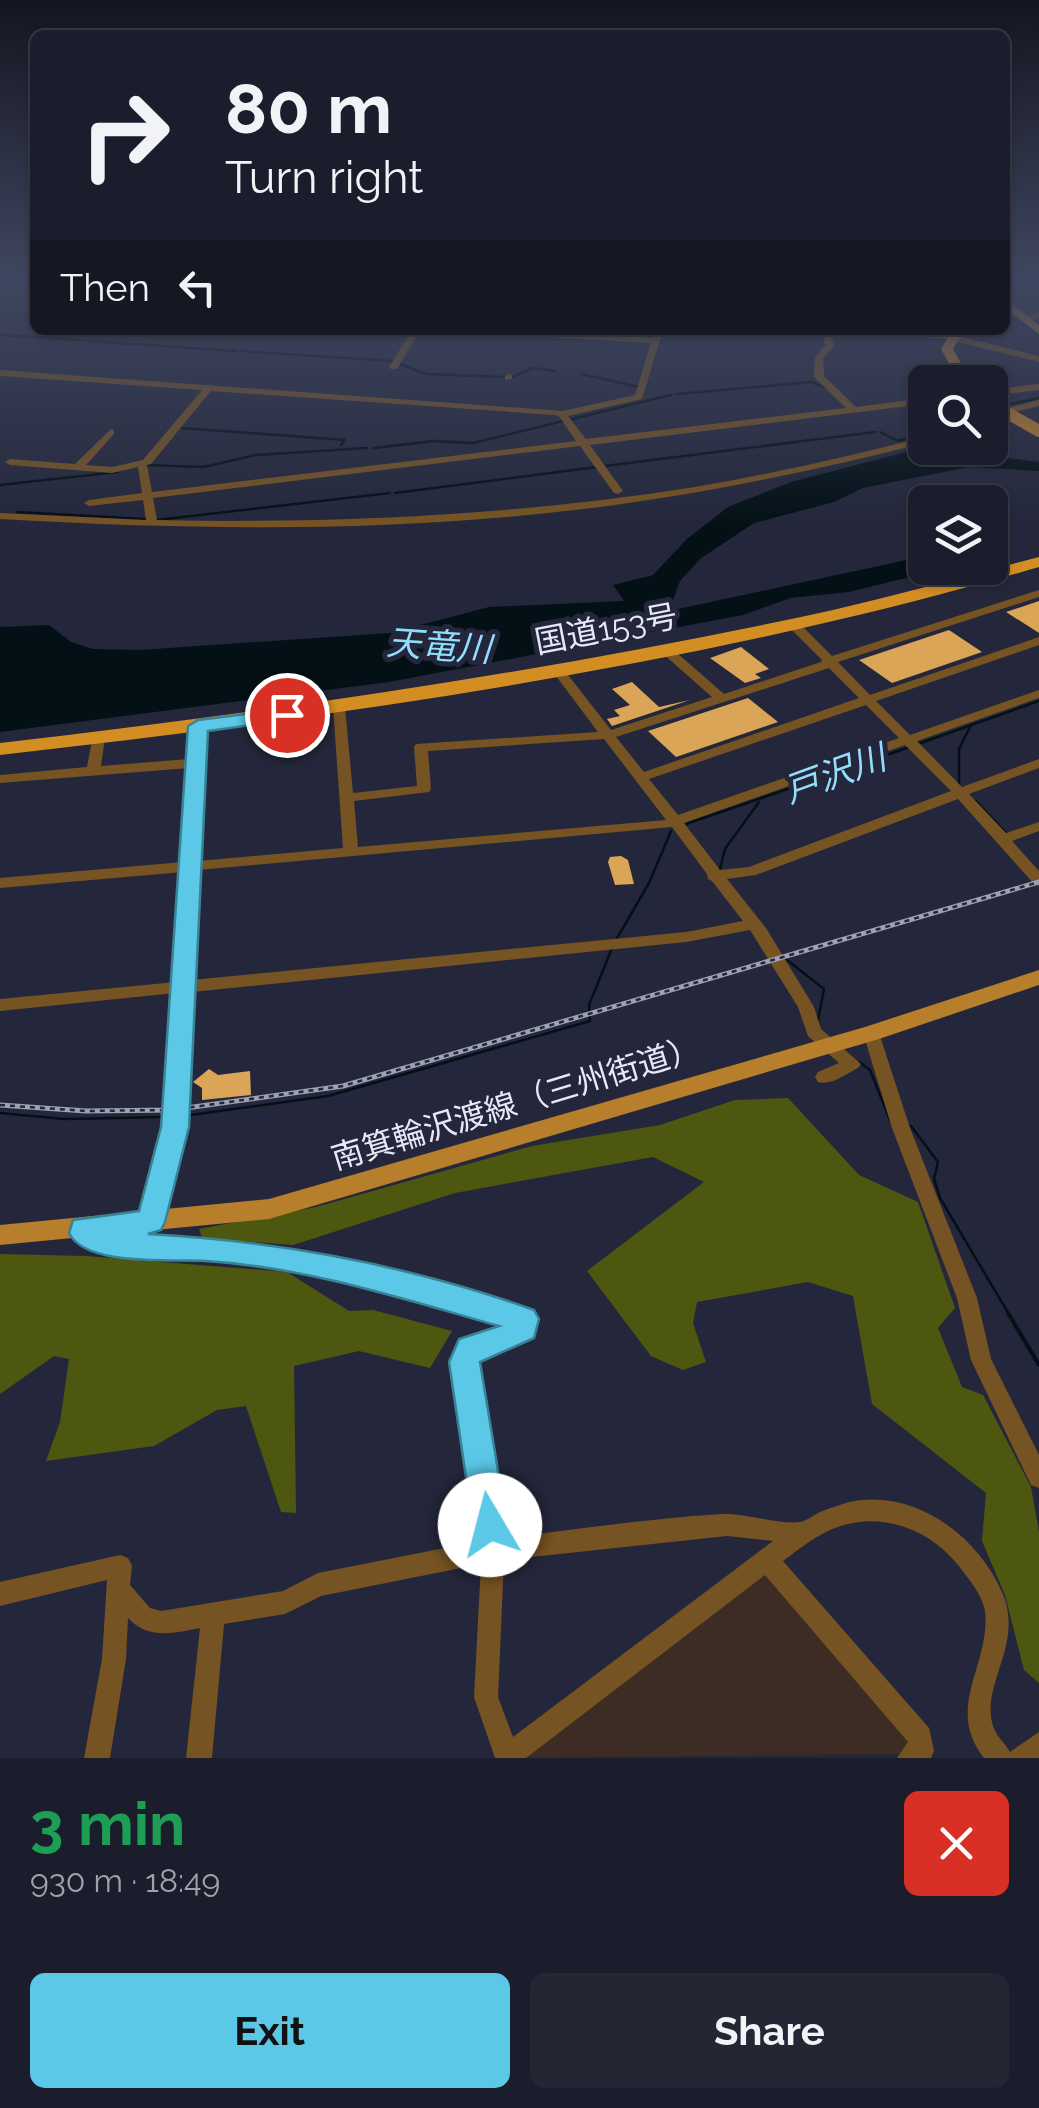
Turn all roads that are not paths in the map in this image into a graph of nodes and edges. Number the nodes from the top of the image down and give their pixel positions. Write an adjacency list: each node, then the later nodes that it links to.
1 (396, 363): 4 (street)
2 (650, 363): 14 (street)
3 (818, 363): 11 (street)
4 (394, 367)
5 (0, 373): 7 (street)
6 (1039, 387): 8 (street)
7 (208, 388): 14 (street); 20 (street)
8 (1008, 391)
9 (908, 403): 11 (street)
10 (1038, 404): 12 (street)
11 (854, 410): 17 (street)
12 (1008, 411)
13 (1008, 413): 15 (main road, bridge)
14 (564, 416): 17 (street)
15 (1039, 431)
16 (111, 432): 21 (street)
17 (582, 442): 22 (street); 23 (street)
18 (908, 444): 26 (street)
19 (10, 462): 21 (street)
20 (142, 463): 21 (street); 23 (street)
21 (78, 467)
22 (618, 490)
23 (148, 495): 24 (street); 26 (street)
24 (89, 503)
25 (0, 516): 26 (street)
26 (152, 524)
27 (1039, 562): 29 (highway, 国道153号)
28 (1039, 593): 32 (street)
29 (792, 623): 31 (highway, 国道153号); 32 (street)
30 (1039, 641): 36 (street)
31 (665, 649): 33 (highway, 国道153号); 35 (street)
32 (828, 663): 35 (street); 36 (street)
33 (557, 669): 37 (highway, 国道153号); 39 (street)
34 (1039, 694): 41 (street)
35 (722, 698): 39 (street)
36 (865, 700): 41 (street); 46 (street)
37 (339, 707): 38 (highway, 国道153号); 49 (street)
38 (198, 726): 40 (highway, 国道153号); 44 (street)
39 (608, 735): 46 (street); 49 (street)
40 (98, 738): 42 (highway, 国道153号); 45 (street)
41 (907, 741): 48 (street); 50 (street)
42 (0, 749)
43 (1039, 762): 48 (street)
44 (196, 763): 45 (street); 54 (street)
45 (93, 771): 47 (street)
46 (639, 778): 50 (street)
47 (0, 779)
48 (963, 791): 52 (street); 55 (street)
49 (347, 798): 53 (street)
50 (672, 822): 53 (street); 55 (street)
51 (1039, 826): 52 (street)
52 (1007, 838): 57 (street)
53 (351, 852): 54 (street)
54 (192, 866): 56 (street); 60 (street)
55 (718, 875): 58 (street)
56 (0, 882)
57 (1039, 882)
58 (753, 924): 60 (street); 63 (street)
59 (1039, 978): 62 (main road, 南箕輪沢渡線（三州街道）)
60 (184, 988): 61 (street); 65 (street)
61 (0, 1005)
62 (870, 1033): 63 (main road, 南箕輪沢渡線（三州街道）); 68 (street)
63 (827, 1045): 64 (street); 65 (main road, 南箕輪沢渡線（三州街道）)
64 (824, 1077)
65 (151, 1222): 66 (main road, 南箕輪沢渡線（三州街道）)
66 (83, 1228): 67 (main road, 南箕輪沢渡線（三州街道）); 70 (street)
67 (0, 1235)
68 (1039, 1478)
69 (802, 1533): 70 (street); 71 (street); 80 (street)
70 (493, 1550): 74 (street); 76 (street)
71 (767, 1560): 76 (street); 79 (street)
72 (117, 1588): 73 (street); 74 (street); 77 (street)
73 (0, 1594)
74 (213, 1615): 78 (street)
75 (1039, 1745): 81 (street)
76 (508, 1757)
77 (97, 1758)
78 (200, 1758)
79 (910, 1758)
80 (1000, 1758)
81 (1020, 1758)

